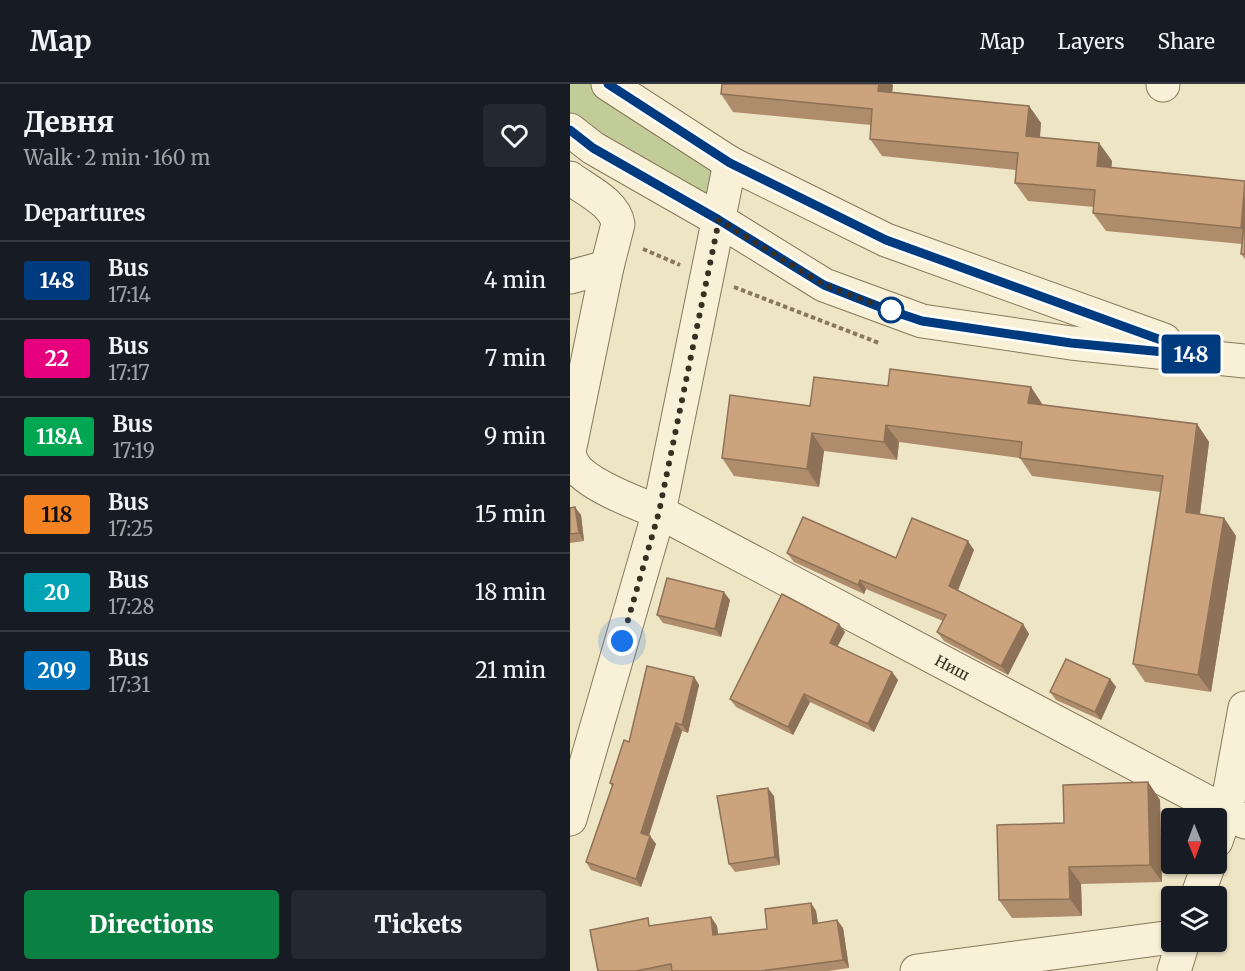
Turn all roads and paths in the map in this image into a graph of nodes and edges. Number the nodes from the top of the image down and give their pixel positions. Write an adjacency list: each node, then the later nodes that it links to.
1 (608, 84): 3 (street)
2 (570, 130): 5 (street)
3 (730, 163): 5 (street); 10 (street)
4 (570, 178): 6 (street)
5 (719, 220): 8 (street); 10 (street)
6 (611, 252): 7 (street); 8 (path); 12 (street)
7 (570, 277)
8 (708, 277): 9 (path); 14 (street)
9 (879, 343)
10 (1205, 356): 11 (street)
11 (1245, 361)
12 (570, 447)
13 (570, 456): 14 (street, Ниш)
14 (659, 512): 16 (street); 17 (street, Ниш)
15 (1245, 708): 17 (street)
16 (573, 802)
17 (1229, 825)
18 (1161, 938): 20 (street)
19 (1180, 952): 21 (street)
20 (917, 971)
21 (1174, 971)

